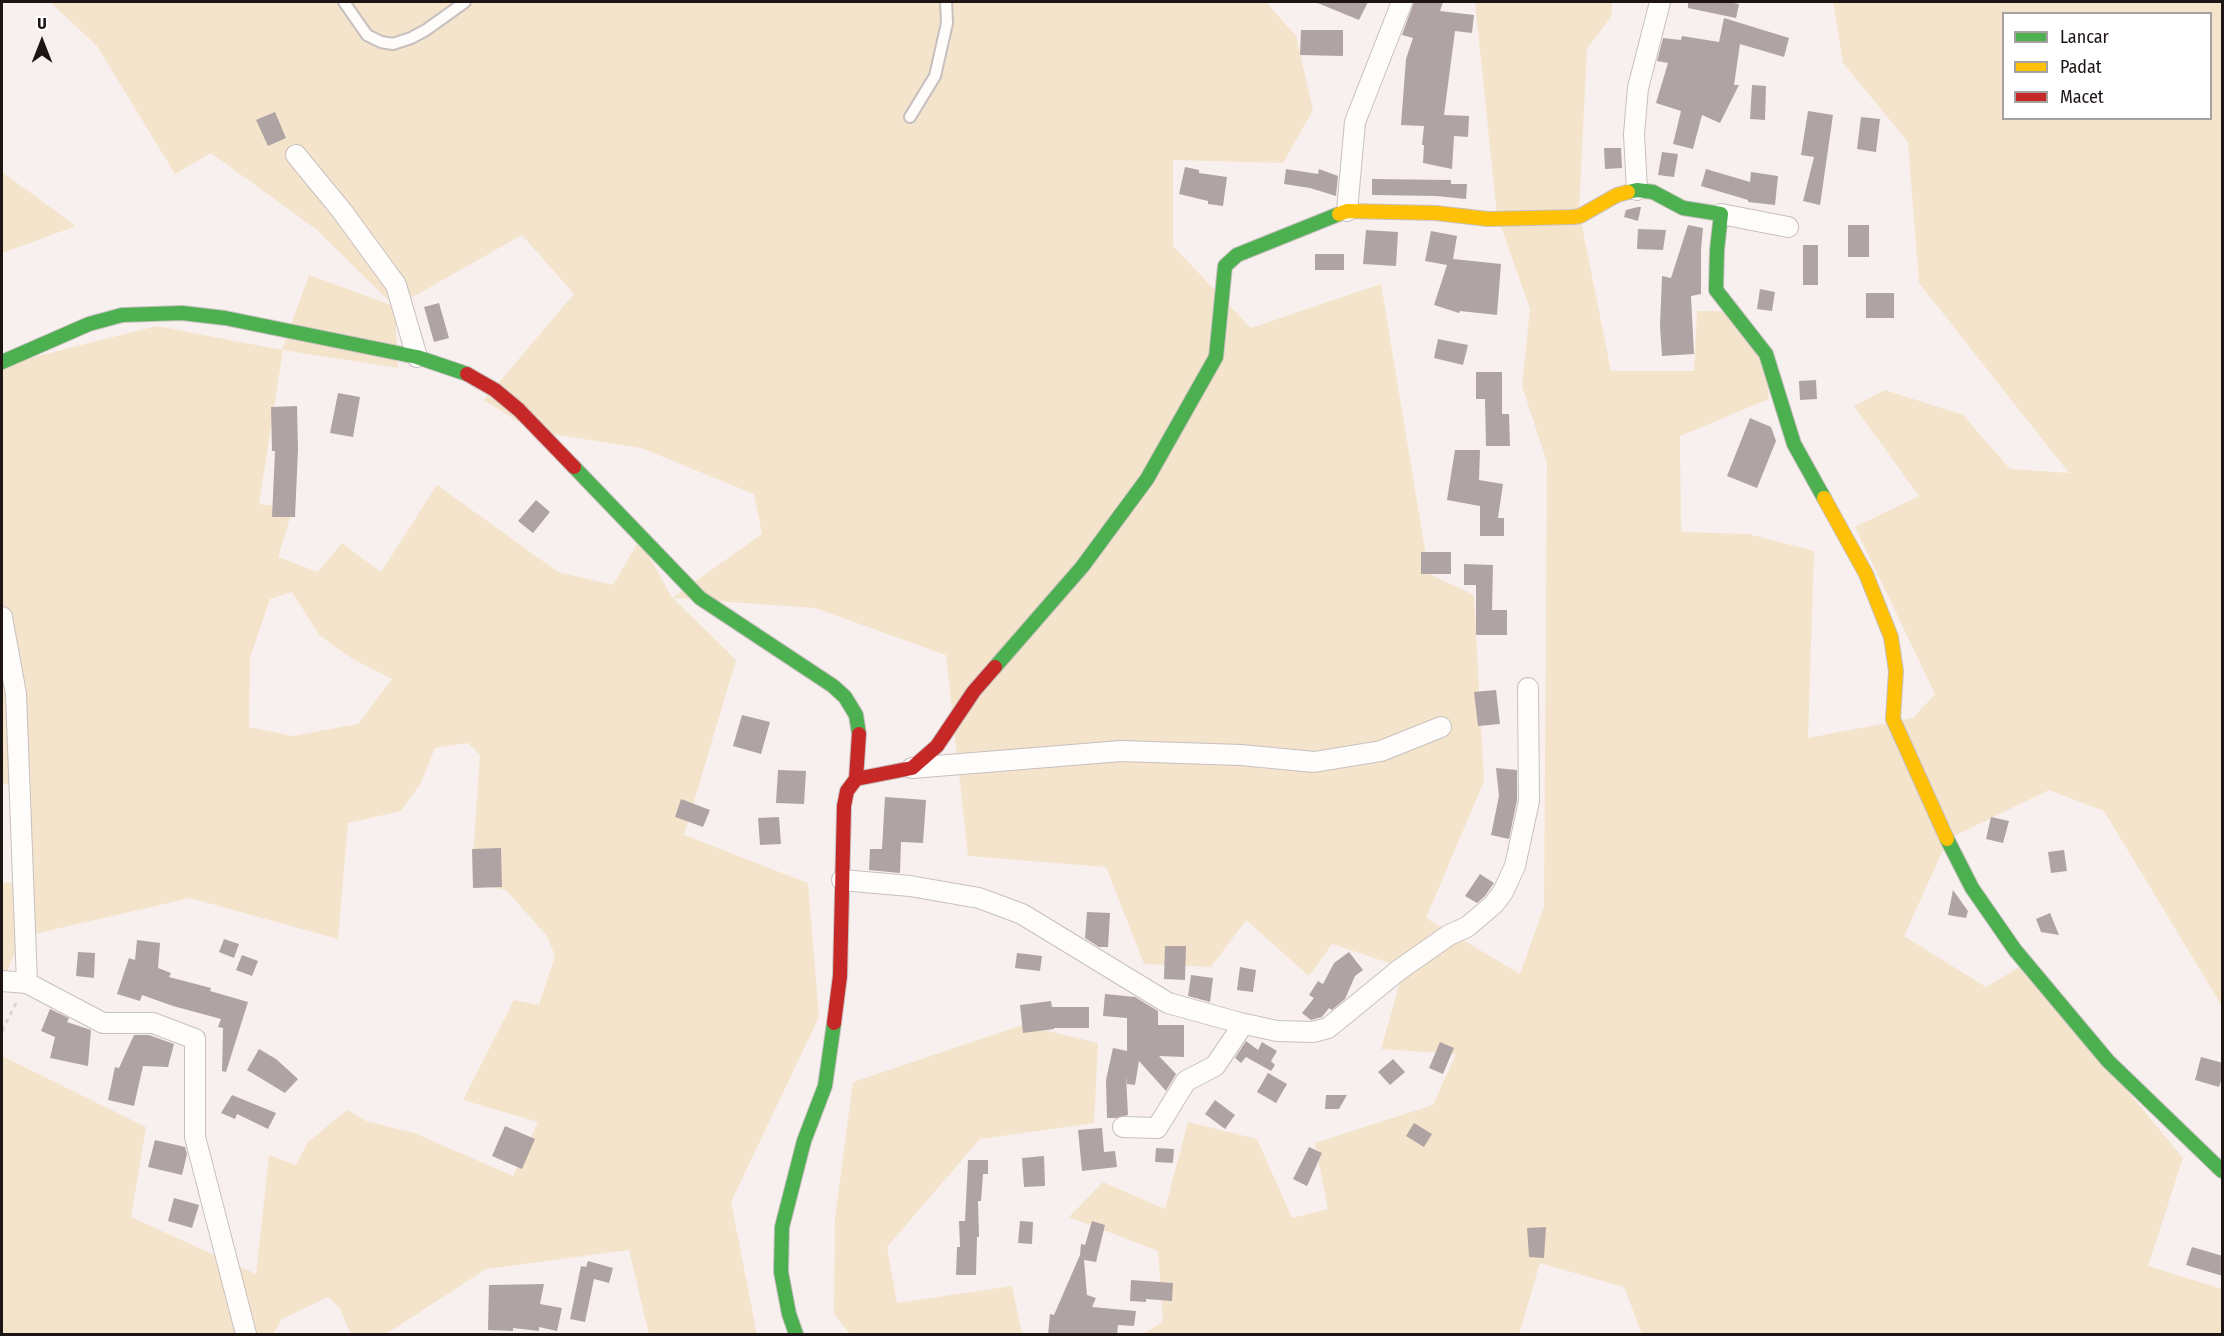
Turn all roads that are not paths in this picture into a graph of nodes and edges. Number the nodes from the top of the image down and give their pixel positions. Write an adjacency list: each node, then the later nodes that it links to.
1 (344, 2): 2 (lane)
2 (465, 2)
3 (946, 2): 6 (lane)
4 (1402, 2): 9 (street)
5 (1660, 2): 8 (street)
6 (910, 117)
7 (296, 155): 12 (street)
8 (1637, 190): 9 (street); 10 (street)
9 (1347, 211): 17 (street)
10 (1721, 214): 11 (street); 24 (street)
11 (1788, 227)
12 (417, 357): 13 (street); 18 (street)
13 (2, 362)
14 (2, 617): 21 (street)
15 (1528, 688): 22 (street)
16 (1441, 727): 17 (street)
17 (912, 768): 18 (street)
18 (855, 779): 19 (street)
19 (842, 880): 22 (street); 26 (street)
20 (2, 981): 21 (street)
21 (27, 983): 25 (street)
22 (1240, 1023): 23 (street)
23 (1123, 1127)
24 (2223, 1171)
25 (246, 1335)
26 (796, 1335)

